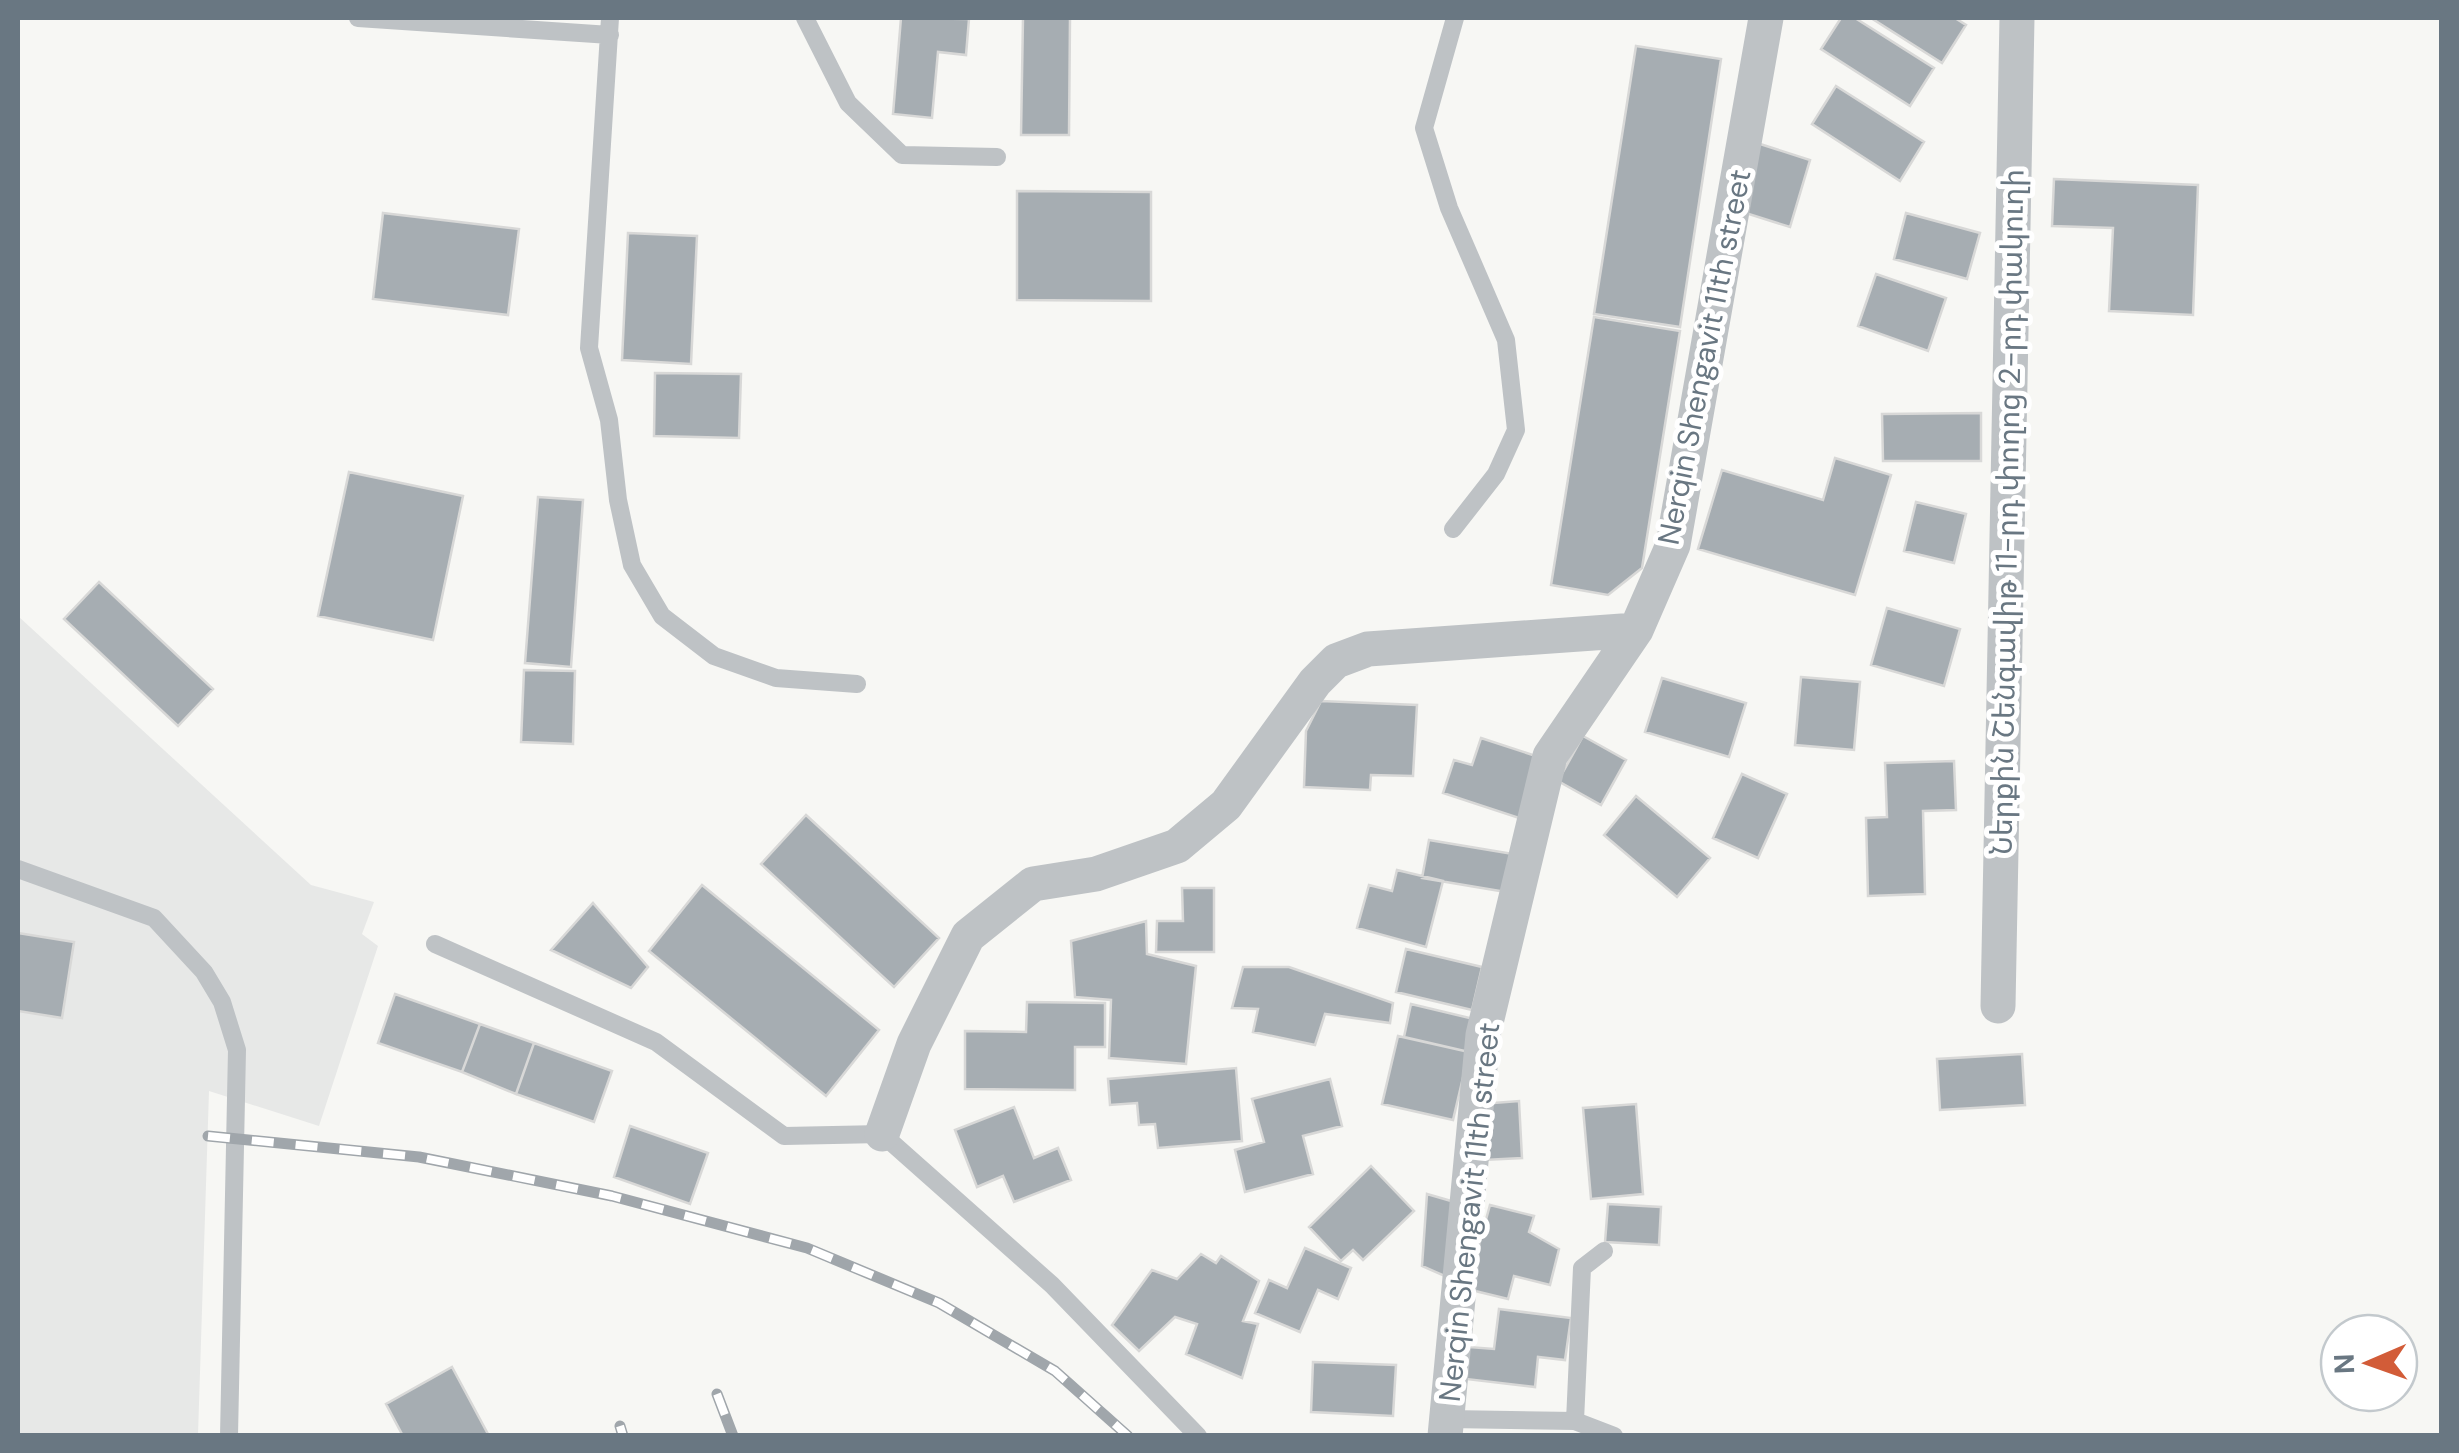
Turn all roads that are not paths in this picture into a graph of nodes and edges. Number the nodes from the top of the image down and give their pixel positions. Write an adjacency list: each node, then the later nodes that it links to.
1 (358, 18): 6 (lane)
2 (805, 18): 7 (lane)
3 (1455, 18): 8 (lane)
4 (1766, 18): 9 (street, Nerqin Shengavit 11th street)
5 (2017, 18): 13 (street, Ներքին Շենգավիթ 11-րդ փողոց 2-րդ փակուղի)
6 (610, 26): 10 (lane)
7 (997, 157)
8 (1453, 529)
9 (1636, 630): 14 (street); 17 (street, Nerqin Shengavit 11th street)
10 (857, 684)
11 (18, 869): 18 (lane)
12 (434, 944): 14 (lane)
13 (1998, 1006)
14 (882, 1134): 19 (lane)
15 (1604, 1252): 16 (lane)
16 (1575, 1421): 17 (lane); 20 (lane)
17 (1447, 1427)
18 (229, 1436)
19 (1198, 1436)
20 (1614, 1436)

